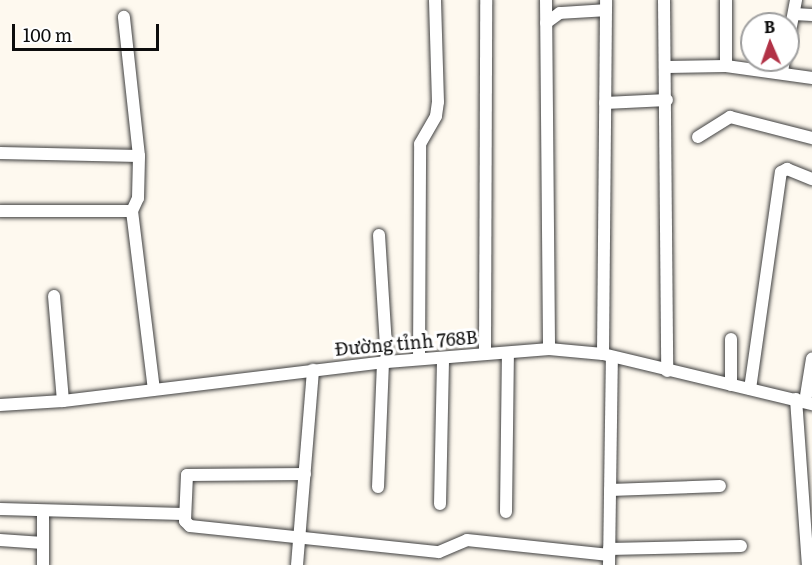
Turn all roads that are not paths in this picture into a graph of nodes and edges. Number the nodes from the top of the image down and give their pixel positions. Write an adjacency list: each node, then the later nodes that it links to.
1 (435, 0): 31 (street)
2 (486, 0): 28 (street)
3 (546, 0): 8 (street)
4 (664, 0): 11 (street)
5 (726, 0): 9 (street)
6 (606, 5): 8 (street); 15 (street)
7 (124, 17): 19 (street)
8 (546, 23): 26 (street)
9 (726, 66): 10 (street); 11 (street)
10 (740, 66)
11 (666, 67): 14 (street)
12 (798, 72): 13 (street)
13 (812, 78)
14 (667, 100): 15 (street); 35 (street)
15 (605, 103): 29 (street)
16 (698, 137): 17 (street)
17 (812, 138)
18 (0, 153): 19 (street)
19 (139, 156): 22 (street)
20 (812, 179): 37 (street)
21 (0, 211): 22 (street)
22 (132, 211): 38 (street)
23 (379, 235): 33 (street)
24 (54, 296): 39 (street)
25 (731, 339): 36 (street)
26 (549, 349): 27 (street, Đường tỉnh 768B); 29 (street, Đường tỉnh 768B)
27 (508, 352): 28 (street, Đường tỉnh 768B); 49 (street)
28 (485, 354): 30 (street, Đường tỉnh 768B)
29 (608, 356): 35 (street, Đường tỉnh 768B); 45 (street)
30 (442, 358): 31 (street, Đường tỉnh 768B); 46 (street)
31 (419, 359): 33 (street, Đường tỉnh 768B)
32 (812, 359): 40 (street)
33 (385, 362): 34 (street, Đường tỉnh 768B); 44 (street)
34 (313, 370): 38 (street, Đường tỉnh 768B); 42 (street)
35 (668, 371): 36 (street, Đường tỉnh 768B)
36 (731, 385): 37 (street, Đường tỉnh 768B)
37 (750, 389): 40 (street, Đường tỉnh 768B)
38 (154, 390): 39 (street, Đường tỉnh 768B)
39 (63, 401): 41 (street, Đường tỉnh 768B)
40 (804, 402): 58 (street)
41 (0, 405)
42 (305, 474): 50 (street); 51 (street)
43 (720, 486): 45 (street)
44 (378, 487)
45 (610, 490): 55 (street)
46 (440, 504)
47 (0, 509): 48 (street)
48 (44, 511): 50 (street); 53 (street)
49 (507, 512)
50 (183, 514): 51 (street)
51 (300, 536): 55 (street); 57 (street)
52 (0, 540): 53 (street)
53 (43, 543): 56 (street)
54 (741, 546): 55 (street)
55 (609, 557)
56 (43, 565)
57 (297, 565)
58 (808, 565)

